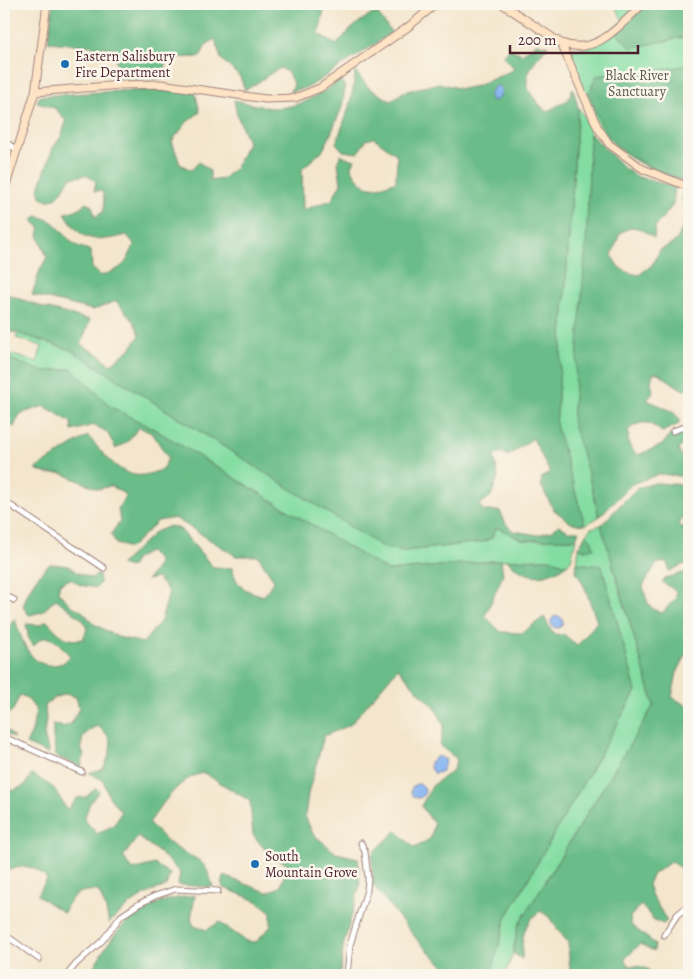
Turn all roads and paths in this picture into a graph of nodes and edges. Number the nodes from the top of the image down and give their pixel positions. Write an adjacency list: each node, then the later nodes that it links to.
1 (47, 4): 6 (street)
2 (436, 4): 6 (street)
3 (502, 4): 5 (street)
4 (643, 4): 5 (street)
5 (561, 42): 9 (street)
6 (35, 92): 8 (street)
7 (4, 141): 8 (street)
8 (18, 150): 10 (street)
9 (689, 187)
10 (4, 192)
11 (689, 425): 12 (street)
12 (672, 430)
13 (4, 500): 14 (street)
14 (104, 568)
15 (4, 595): 16 (street)
16 (14, 600)
17 (4, 737): 18 (street)
18 (82, 772)
19 (361, 843): 26 (street)
20 (218, 891): 25 (street)
21 (689, 905): 23 (street)
22 (4, 934): 24 (street)
23 (664, 935)
24 (39, 959)
25 (67, 975)
26 (347, 975)

